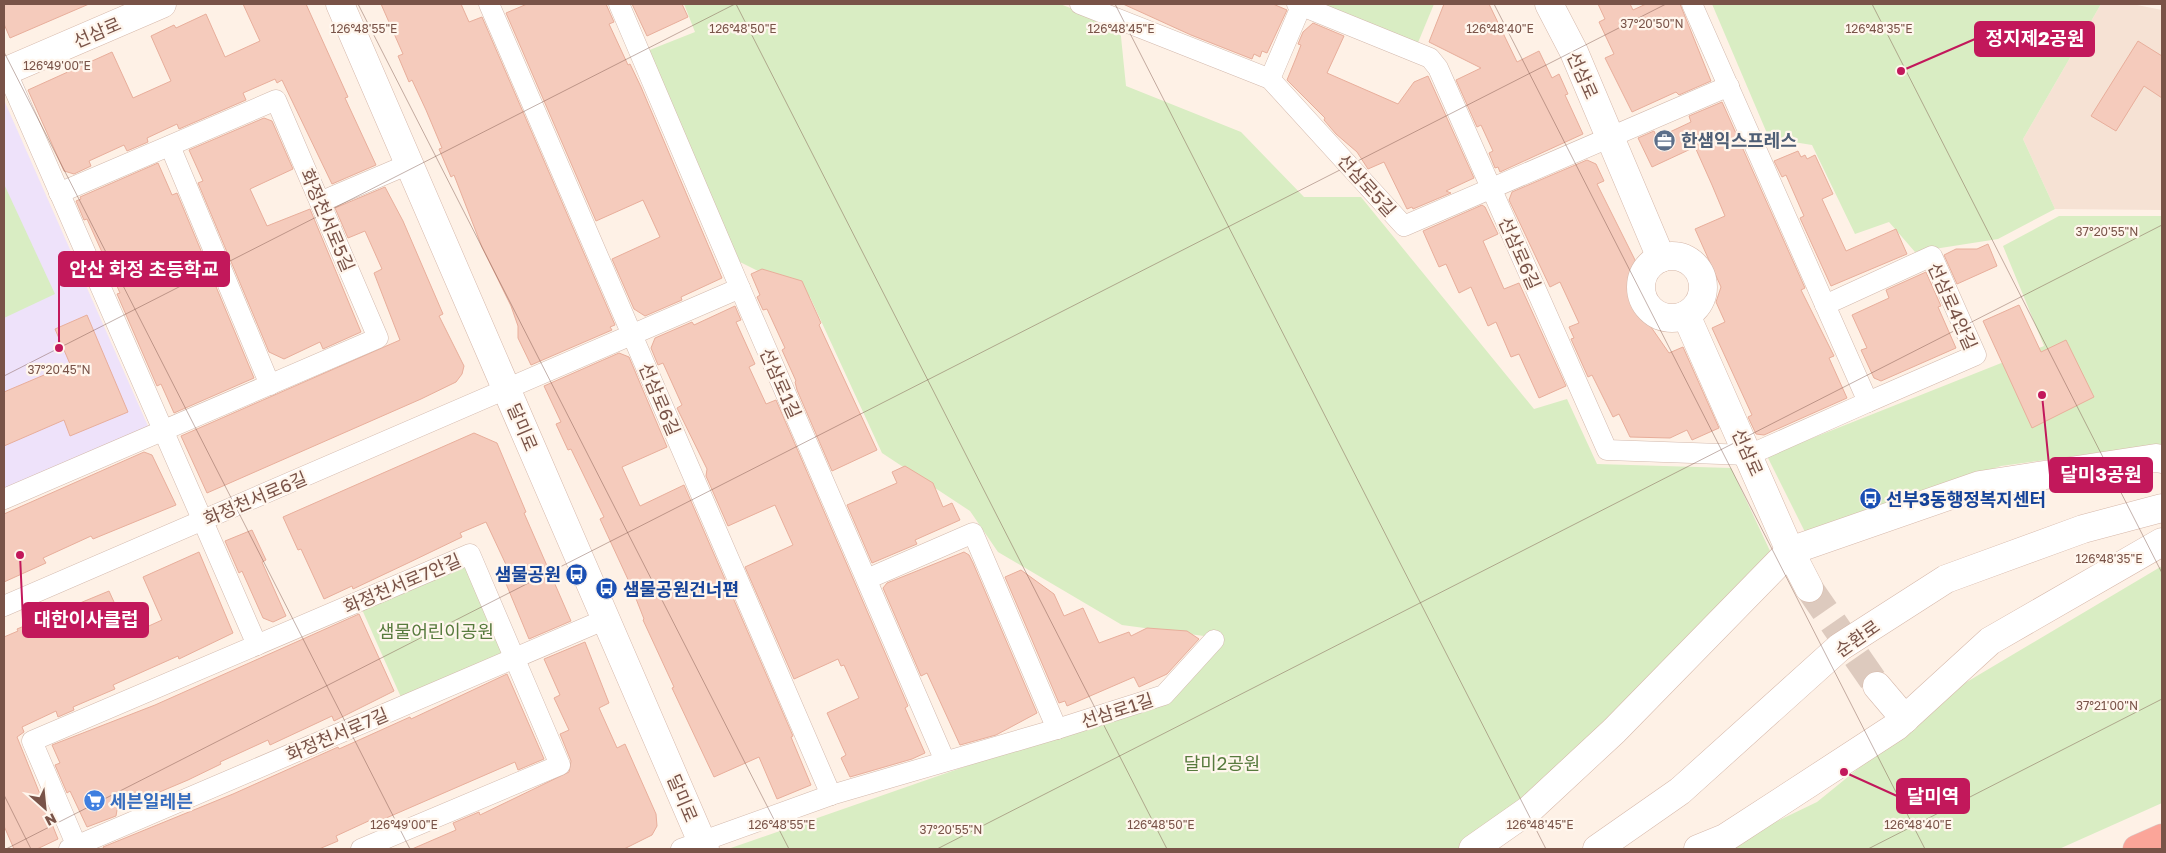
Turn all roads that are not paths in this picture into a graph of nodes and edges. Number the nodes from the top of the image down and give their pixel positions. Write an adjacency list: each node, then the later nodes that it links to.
1 (162, 4): 9 (main road, 선삼로)
2 (340, 4): 14 (main road, 달미로)
3 (490, 4): 22 (street, 선삼로6길)
4 (619, 4): 19 (street, 선삼로1길)
5 (1080, 4): 10 (street, 선삼로5길)
6 (1300, 4): 10 (street); 15 (street, 선삼로6길)
7 (1549, 4): 12 (main road, 선삼로)
8 (1692, 4): 11 (street)
9 (4, 70): 16 (street)
10 (1270, 79): 15 (street, 선삼로5길)
11 (1729, 86): 12 (street, 선삼로5길); 20 (street)
12 (1611, 138): 15 (street, 선삼로5길); 18 (main road, 선삼로)
13 (170, 146): 16 (street, 화정천서로5길); 17 (street, 화정천서로5길); 23 (street)
14 (409, 164): 17 (street); 24 (main road, 달미로)
15 (1492, 190): 27 (street, 선삼로6길)
16 (59, 193): 26 (street)
17 (320, 202): 23 (street, 화정천서로5길)
18 (1661, 258): 21 (main road); 21 (main road)
19 (740, 288): 22 (street, 화정천서로6길); 34 (street, 선삼로1길)
20 (1825, 305): 25 (street); 25 (street, 선삼로4안길)
21 (1686, 315): 27 (main road, 선삼로)
22 (632, 335): 24 (street, 화정천서로6길); 45 (street, 선삼로6길)
23 (270, 385): 26 (street, 화정천서로5길)
24 (506, 389): 31 (street, 화정천서로6길); 37 (main road, 달미로)
25 (1868, 402): 27 (street, 선삼로4안길)
26 (163, 430): 29 (street, 화정천서로5길); 31 (street)
27 (1749, 455): 33 (main road, 선삼로)
28 (2162, 459): 33 (main road)
29 (4, 499)
30 (2162, 508): 51 (main road, 순환로)
31 (202, 521): 36 (street, 화정천서로6길); 39 (street)
32 (2162, 542): 42 (main road)
33 (1790, 551): 35 (main road, 선삼로); 50 (main road)
34 (867, 579): 43 (street); 44 (street, 선삼로1길)
35 (1809, 588)
36 (4, 606)
37 (606, 619): 40 (street, 화정천서로7길); 47 (main road, 달미로)
38 (1214, 640): 43 (street, 선삼로1길)
39 (257, 645): 40 (street, 화정천서로7안길); 48 (street, 화정천서로7안길)
40 (515, 658): 48 (street, 화정천서로7길); 49 (street, 화정천서로7안길)
41 (1877, 686): 42 (main road)
42 (1904, 719): 52 (main road)
43 (1057, 729): 44 (street, 선삼로1길)
44 (946, 761): 45 (street, 선삼로1길)
45 (831, 795): 47 (street, 선삼로1길)
46 (2162, 838): 53 (highway)
47 (696, 846)
48 (75, 848)
49 (361, 849)
50 (1473, 849)
51 (1597, 849)
52 (1698, 849)
53 (2137, 849)

